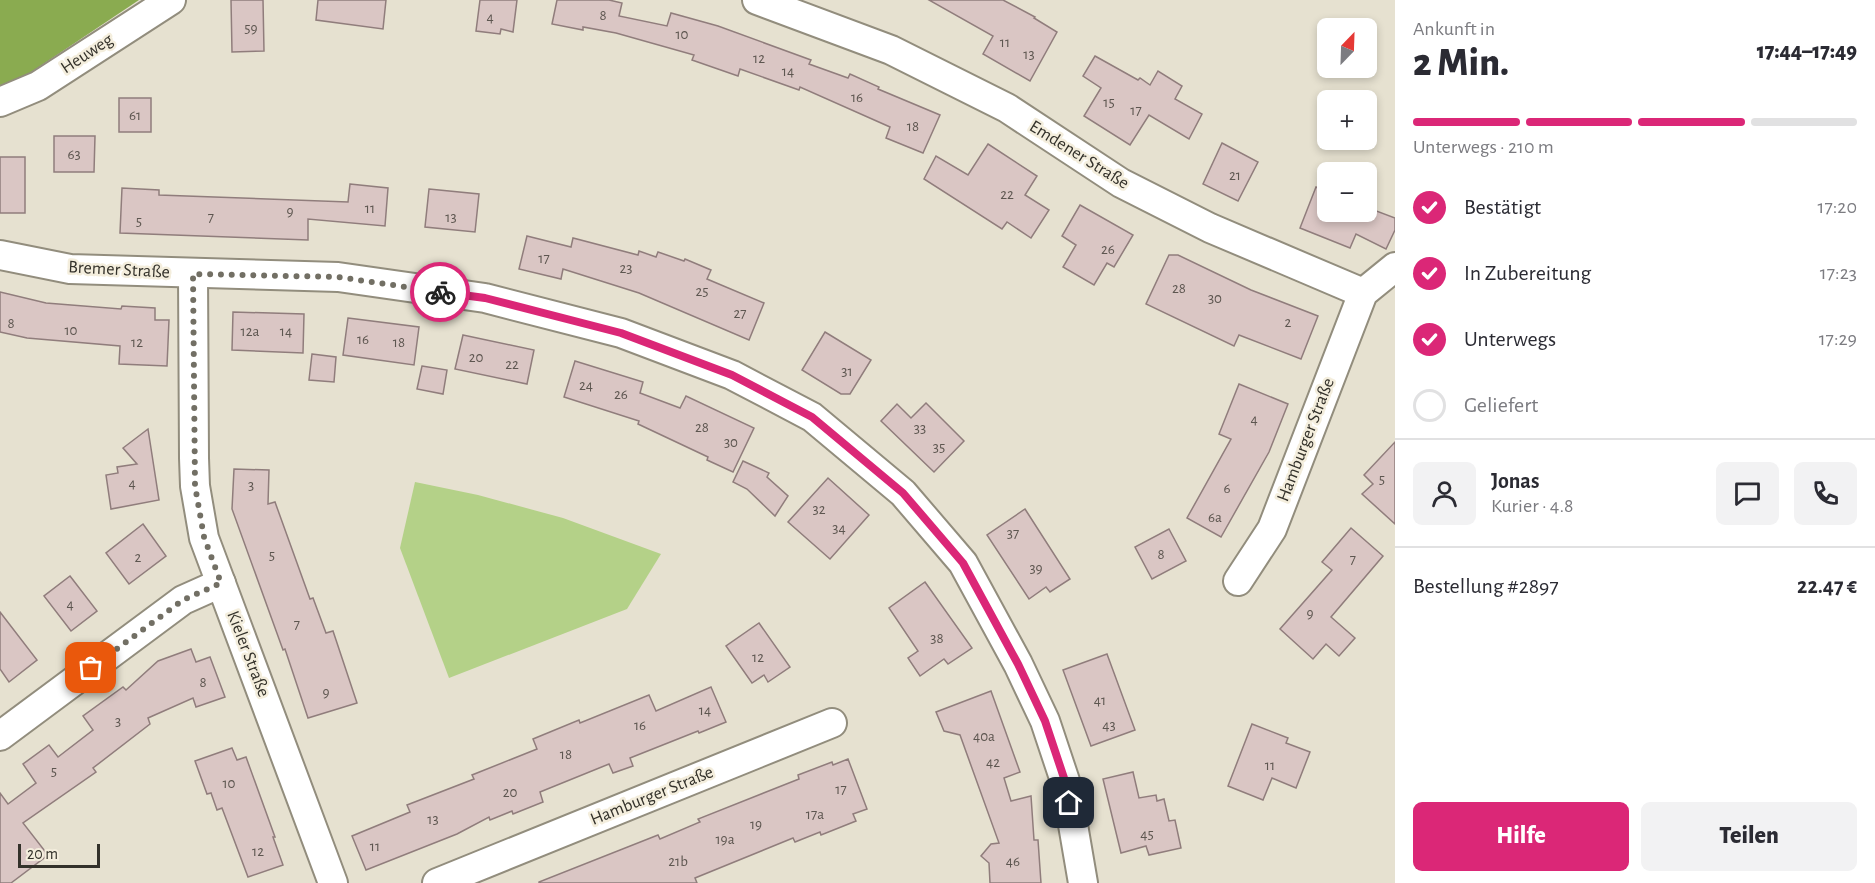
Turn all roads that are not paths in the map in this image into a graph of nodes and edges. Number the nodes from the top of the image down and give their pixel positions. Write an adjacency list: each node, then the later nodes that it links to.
1 (171, 0): 3 (street, Heuweg)
2 (758, 0): 7 (street, Emdener Straße)
3 (0, 102)
4 (0, 255): 6 (street, Bremer Straße)
5 (1395, 267): 7 (street)
6 (193, 274): 9 (street, Kieler Straße); 15 (street, Bremer Straße)
7 (1363, 293): 8 (street, Hamburger Straße)
8 (1238, 581)
9 (221, 583): 11 (street); 13 (street, Kieler Straße)
10 (832, 723): 12 (street, Hamburger Straße)
11 (0, 736)
12 (476, 876): 14 (street)
13 (333, 883)
14 (437, 883)
15 (1083, 883)

